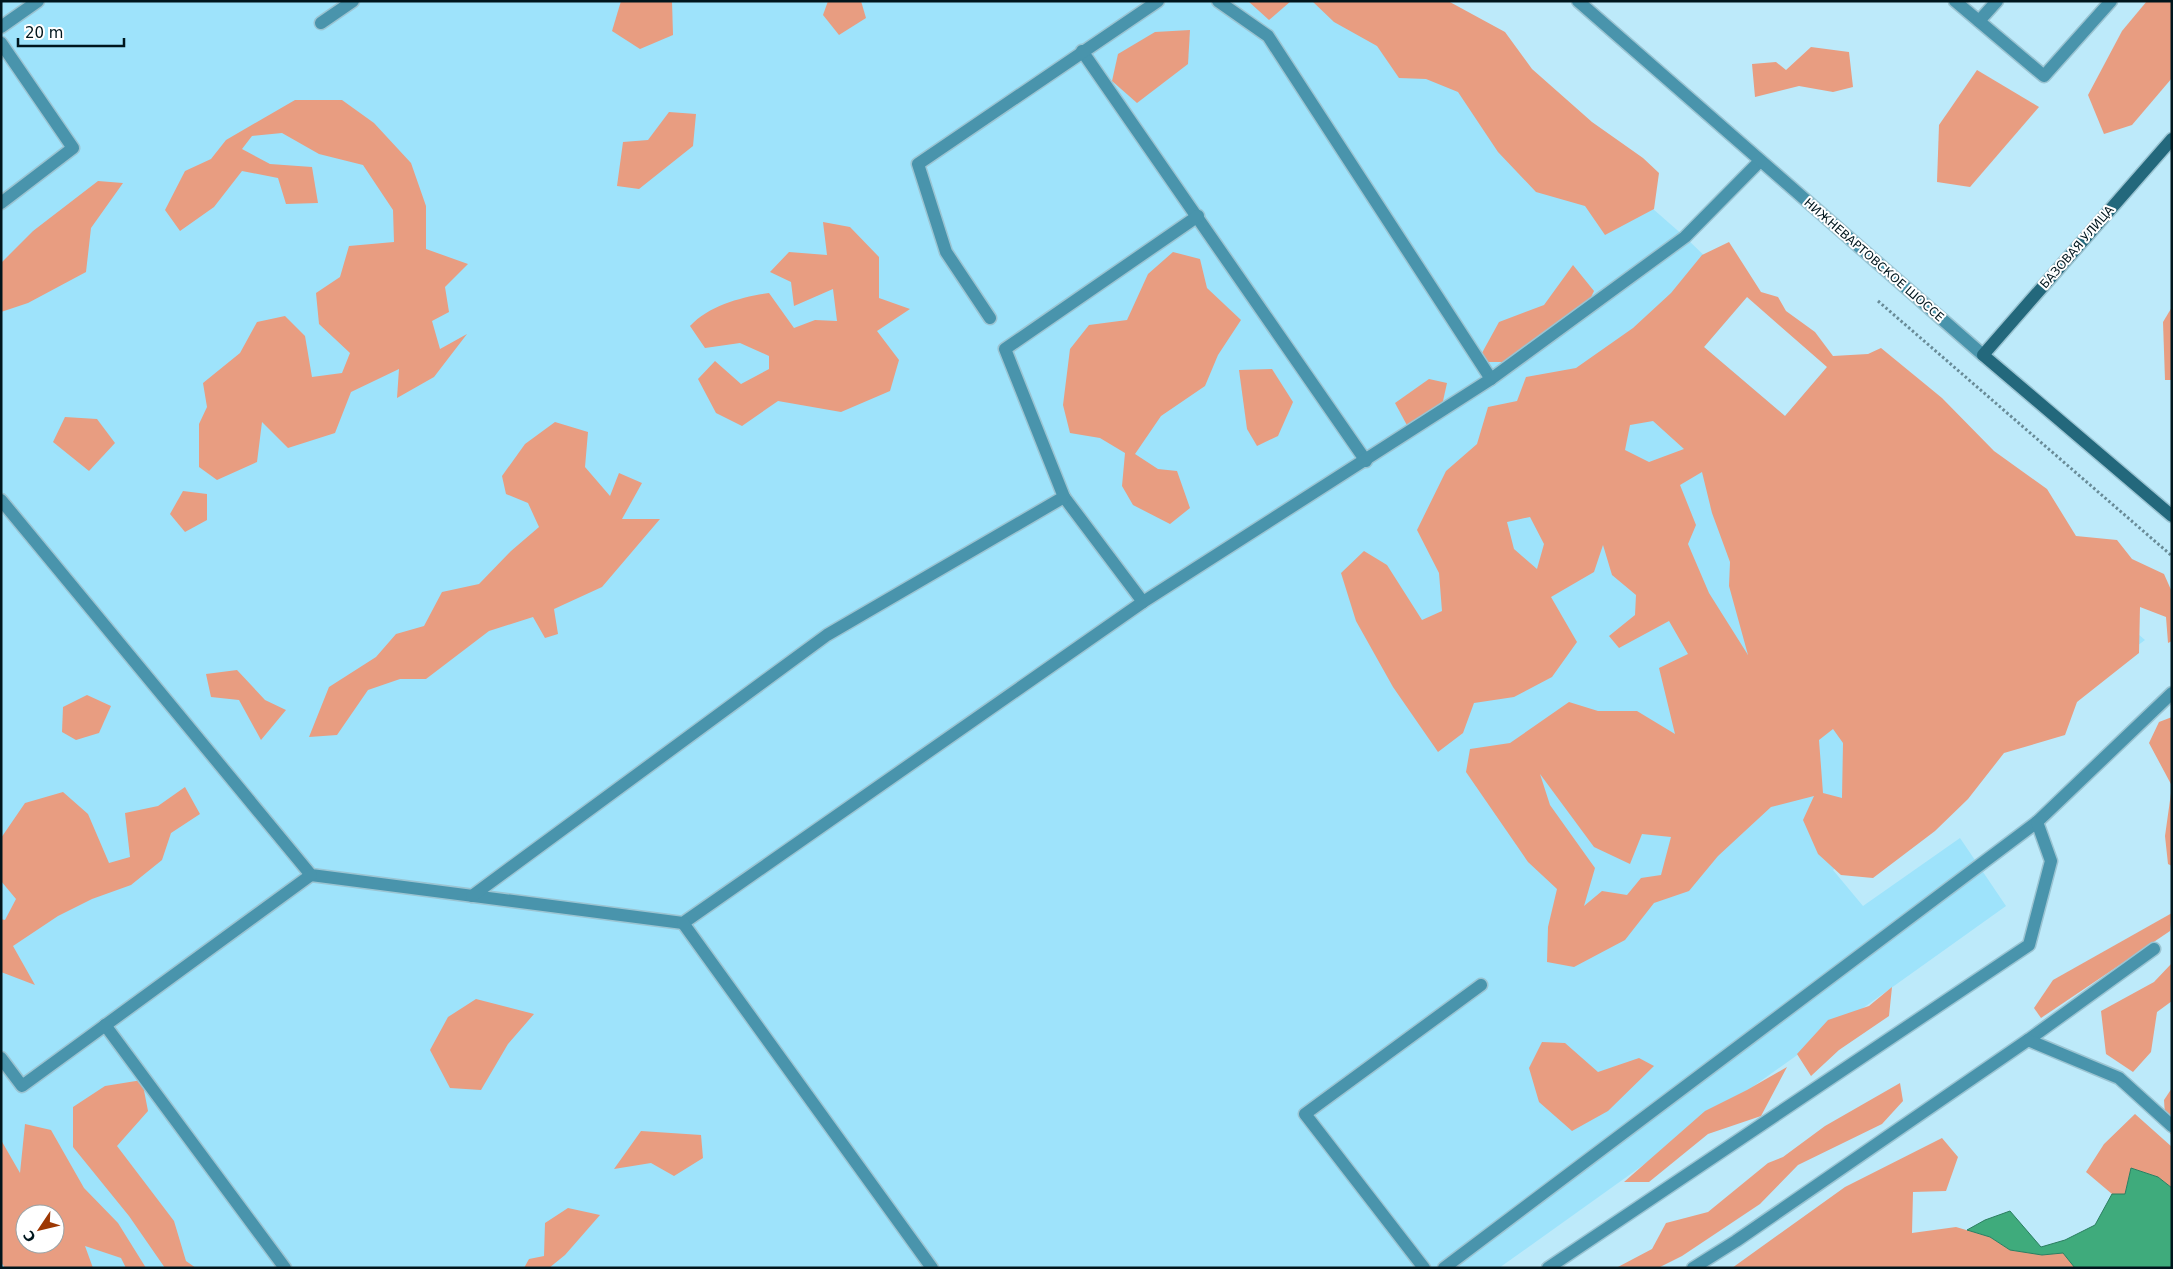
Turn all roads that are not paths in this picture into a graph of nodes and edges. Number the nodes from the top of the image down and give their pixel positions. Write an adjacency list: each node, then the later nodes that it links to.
1 (38, 1): 11 (street)
2 (353, 1): 10 (street)
3 (1158, 1): 13 (street)
4 (1218, 1): 20 (street)
5 (1578, 1): 15 (street, НИЖНЕВАРТОВСКОЕ ШОССЕ)
6 (1955, 1): 9 (street)
7 (1997, 1): 9 (street)
8 (2111, 1): 9 (street)
9 (1979, 21)
10 (321, 23)
11 (1, 27)
12 (1, 44): 16 (street)
13 (1082, 51): 17 (street); 18 (street)
14 (2172, 140): 19 (street, БАЗОВАЯ УЛИЦА)
15 (1760, 161): 19 (street, НИЖНЕВАРТОВСКОЕ ШОССЕ); 20 (street)
16 (1, 203)
17 (1198, 216): 21 (street); 22 (street)
18 (990, 318)
19 (1983, 355): 24 (street, НИЖНЕВАРТОВСКОЕ ШОССЕ)
20 (1491, 379): 21 (street)
21 (1366, 461): 25 (street)
22 (1064, 496): 25 (street); 29 (street)
23 (1, 500): 28 (street)
24 (2172, 516)
25 (1143, 602): 30 (street)
26 (2172, 693): 27 (street)
27 (2037, 822): 40 (street); 41 (street)
28 (311, 875): 29 (street); 33 (street)
29 (472, 896): 30 (street)
30 (683, 923): 38 (street)
31 (2154, 949): 34 (street)
32 (1481, 984): 39 (street)
33 (105, 1025): 35 (street); 37 (street)
34 (2028, 1040): 36 (street); 42 (street)
35 (1, 1058)
36 (2172, 1126)
37 (286, 1268)
38 (932, 1268)
39 (1424, 1268)
40 (1444, 1268)
41 (1548, 1268)
42 (1693, 1268)

